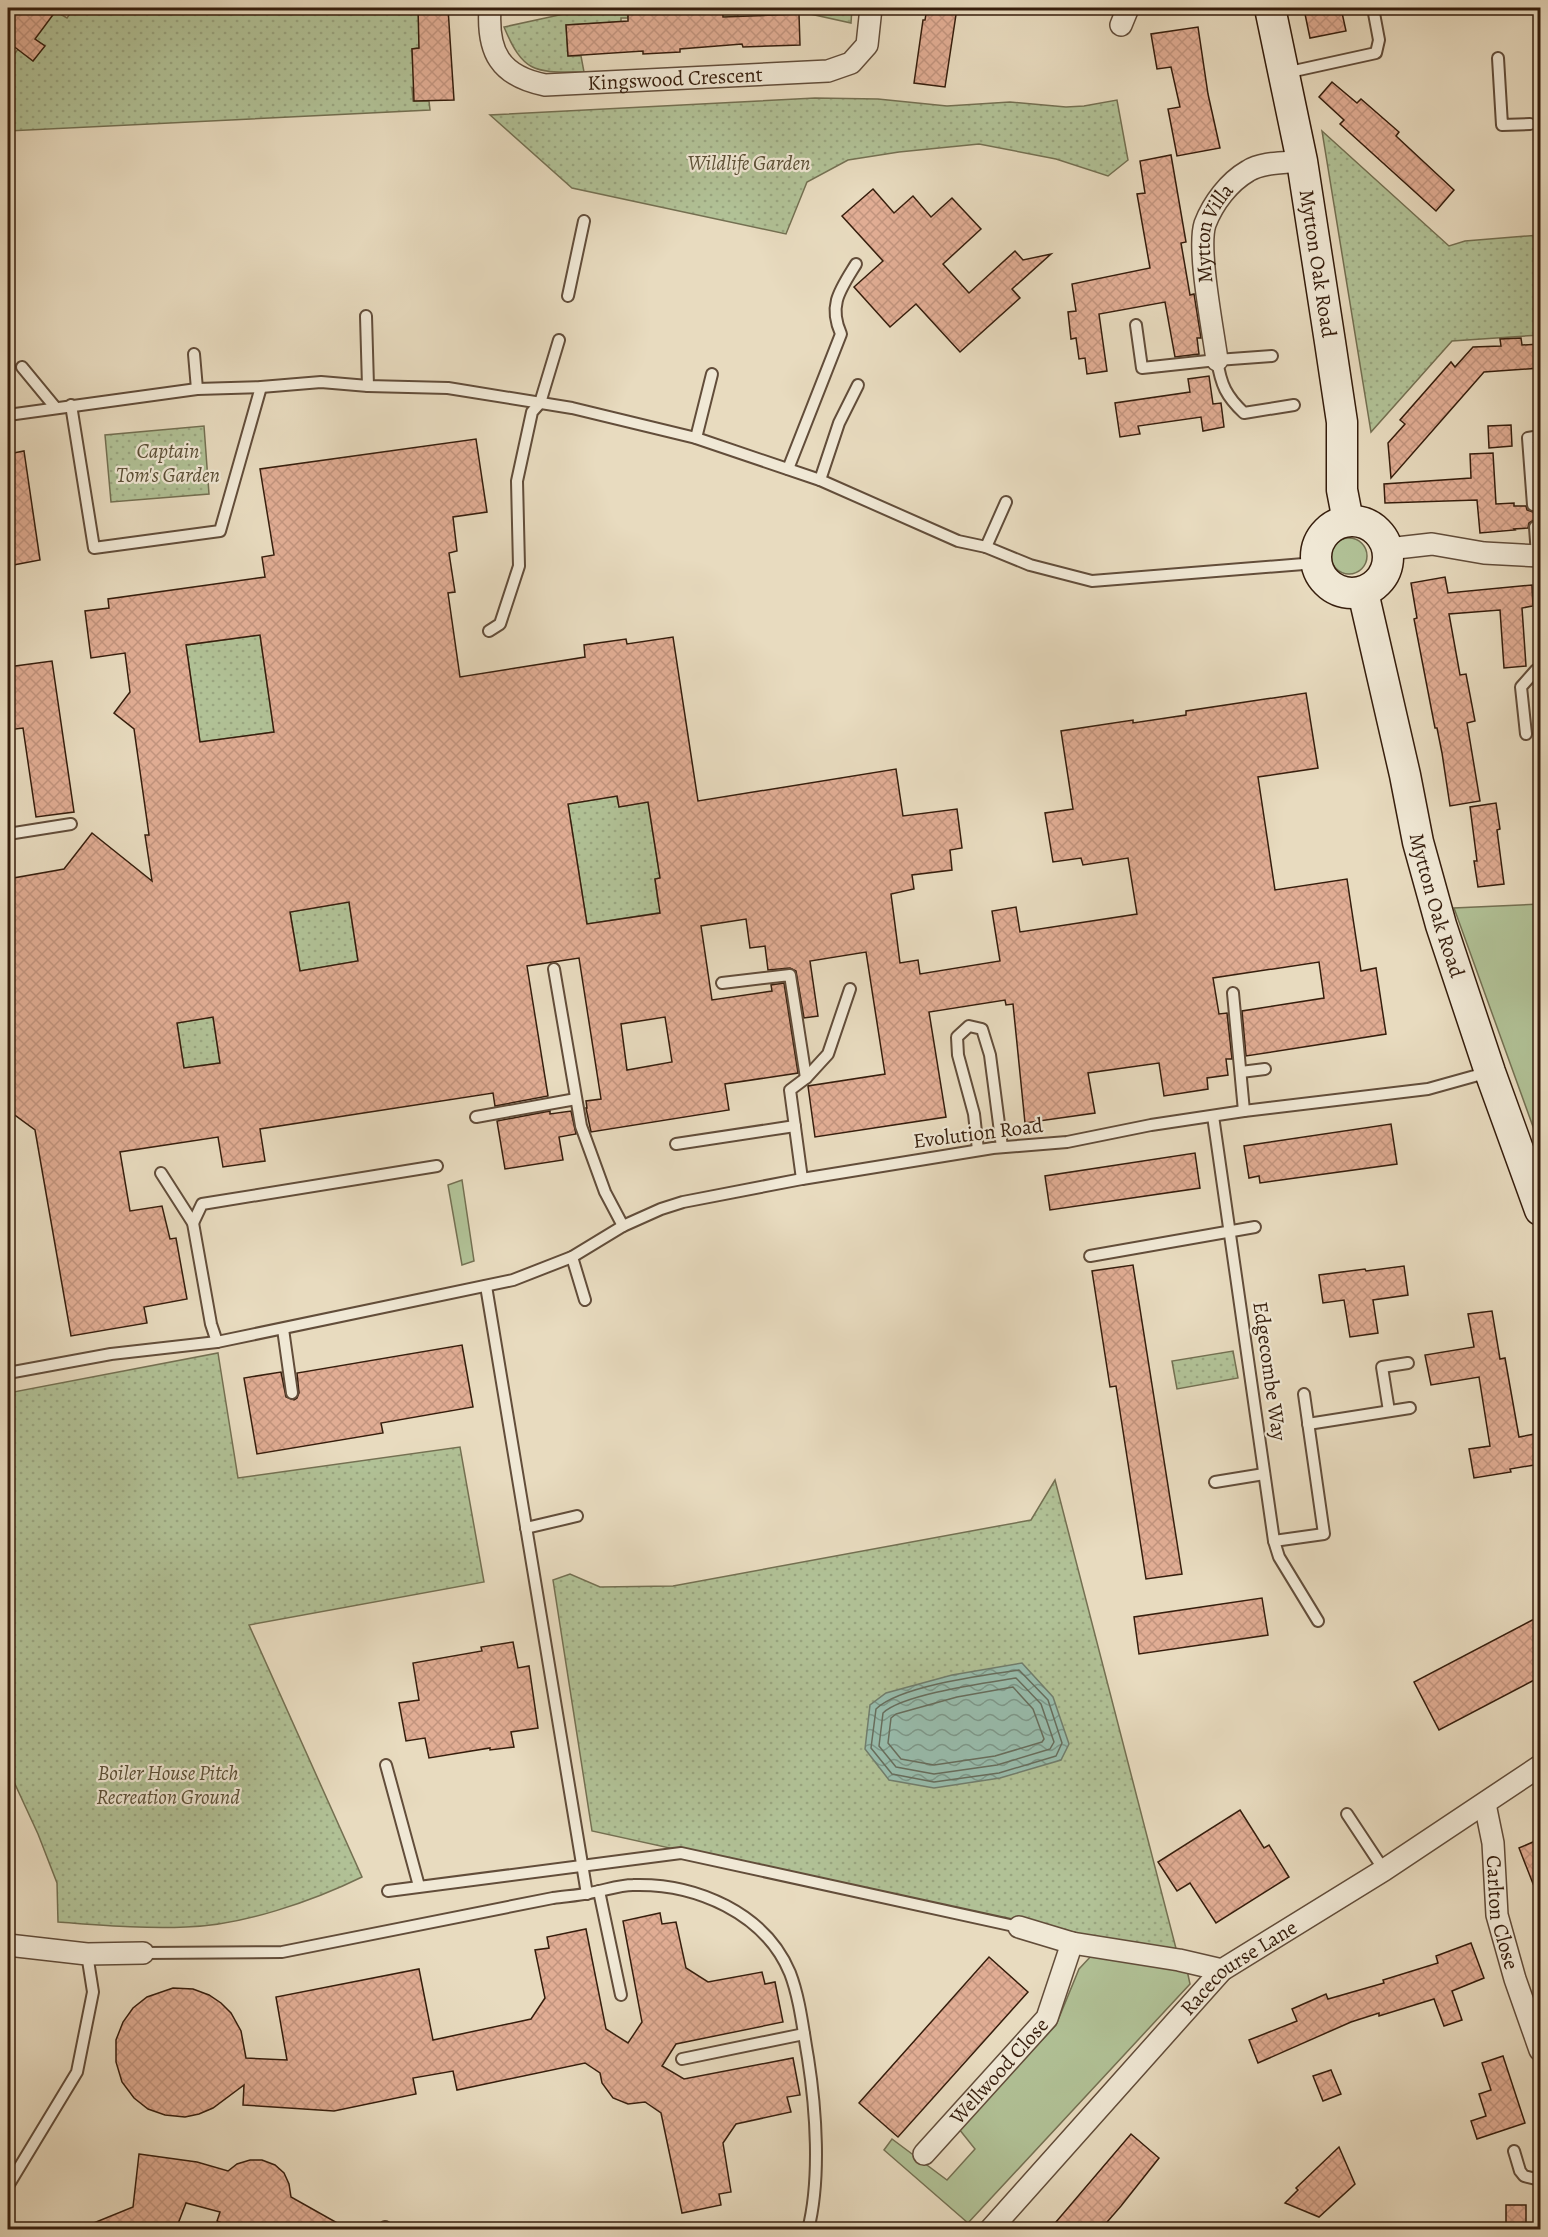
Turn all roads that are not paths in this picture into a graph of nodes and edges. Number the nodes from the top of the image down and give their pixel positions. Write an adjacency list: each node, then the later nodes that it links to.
1 (490, 8): 2 (street, Kingswood Crescent)
2 (872, 8)
3 (1270, 8): 6 (main road, Mytton Oak Road)
4 (1373, 8): 6 (lane)
5 (1498, 58): 7 (lane)
6 (1284, 73): 8 (main road, Mytton Oak Road)
7 (1530, 124)
8 (1302, 161): 17 (street, Mytton Villa); 35 (main road, Mytton Oak Road)
9 (584, 221): 11 (lane)
10 (856, 264): 31 (lane)
11 (568, 296)
12 (366, 316): 21 (lane)
13 (1136, 326): 17 (lane)
14 (559, 340): 24 (lane)
15 (194, 354): 23 (lane)
16 (1272, 356): 17 (lane)
17 (1217, 360): 26 (lane)
18 (22, 367): 27 (lane)
19 (712, 374): 30 (lane)
20 (858, 385): 32 (lane)
21 (368, 386): 22 (lane); 24 (lane)
22 (261, 387): 23 (lane); 25 (lane)
23 (197, 388): 25 (lane)
24 (540, 403): 30 (lane); 42 (lane)
25 (71, 405): 27 (lane)
26 (1294, 405)
27 (55, 407): 28 (lane)
28 (8, 415)
29 (1540, 436): 34 (lane)
30 (696, 438): 31 (lane)
31 (788, 469): 32 (lane)
32 (820, 480): 37 (lane)
33 (1006, 502): 37 (lane)
34 (1533, 505)
35 (1348, 521): 38 (main road); 40 (main road)
36 (1535, 527): 39 (lane)
37 (986, 547): 40 (lane)
38 (1388, 549): 39 (street); 41 (main road)
39 (1539, 556)
40 (1316, 563): 41 (main road)
41 (1363, 592): 53 (main road, Mytton Oak Road)
42 (489, 631)
43 (1540, 669): 44 (lane)
44 (1526, 734)
45 (71, 824): 46 (lane)
46 (8, 834)
47 (554, 969): 55 (lane)
48 (722, 983): 54 (lane)
49 (850, 989): 54 (lane)
50 (1233, 993): 52 (lane)
51 (1265, 1069): 52 (lane)
52 (1241, 1072): 56 (lane)
53 (1490, 1072): 56 (lane, Evolution Road); 66 (main road, Mytton Oak Road)
54 (806, 1078): 59 (lane)
55 (576, 1099): 58 (lane); 68 (lane)
56 (1244, 1111): 57 (lane, Evolution Road)
57 (1213, 1116): 61 (lane, Evolution Road); 70 (lane, Edgecombe Way)
58 (476, 1117)
59 (795, 1126): 60 (lane); 65 (lane)
60 (676, 1144)
61 (1002, 1147): 62 (lane, Evolution Road); 62 (lane)
62 (978, 1150): 65 (lane, Evolution Road)
63 (437, 1166): 67 (lane)
64 (161, 1173): 67 (lane)
65 (802, 1179): 68 (lane, Evolution Road)
66 (1540, 1210)
67 (193, 1223): 76 (lane)
68 (623, 1226): 72 (lane, Evolution Road)
69 (1255, 1227): 70 (lane)
70 (1230, 1233): 71 (lane); 84 (lane, Edgecombe Way)
71 (1090, 1256)
72 (572, 1257): 73 (lane, Evolution Road); 74 (lane)
73 (486, 1286): 75 (lane, Evolution Road); 87 (lane)
74 (585, 1300)
75 (283, 1329): 76 (lane, Evolution Road); 79 (lane)
76 (217, 1342): 78 (lane, Evolution Road)
77 (1408, 1363): 82 (lane)
78 (8, 1369)
79 (292, 1393)
80 (1304, 1394): 83 (lane)
81 (1410, 1408): 82 (lane)
82 (1389, 1411): 83 (lane)
83 (1308, 1424): 88 (lane)
84 (1264, 1474): 85 (lane); 88 (lane, Edgecombe Way)
85 (1215, 1482)
86 (578, 1516): 87 (lane)
87 (526, 1528): 94 (lane)
88 (1274, 1541): 89 (lane, Edgecombe Way)
89 (1318, 1621)
90 (386, 1766): 96 (lane)
91 (1540, 1766): 92 (street, Racecourse Lane)
92 (1485, 1804): 95 (street, Racecourse Lane); 108 (street, Carlton Close)
93 (1347, 1814): 95 (lane)
94 (582, 1865): 96 (lane); 99 (lane); 100 (lane)
95 (1384, 1870): 105 (street, Racecourse Lane)
96 (419, 1886): 98 (lane)
97 (599, 1891): 99 (lane); 106 (lane); 107 (lane)
98 (388, 1892)
99 (587, 1894): 103 (lane)
100 (1019, 1927): 101 (street)
101 (1072, 1943): 105 (street); 111 (street, Wellwood Close)
102 (8, 1945): 104 (street)
103 (143, 1953): 104 (street)
104 (87, 1954): 113 (lane)
105 (1222, 1970): 115 (street, Racecourse Lane)
106 (621, 1995)
107 (804, 2034): 109 (lane); 114 (lane)
108 (1540, 2050)
109 (682, 2059)
110 (1514, 2151): 112 (lane)
111 (924, 2154)
112 (1540, 2180)
113 (8, 2186)
114 (808, 2229)
115 (990, 2229)

